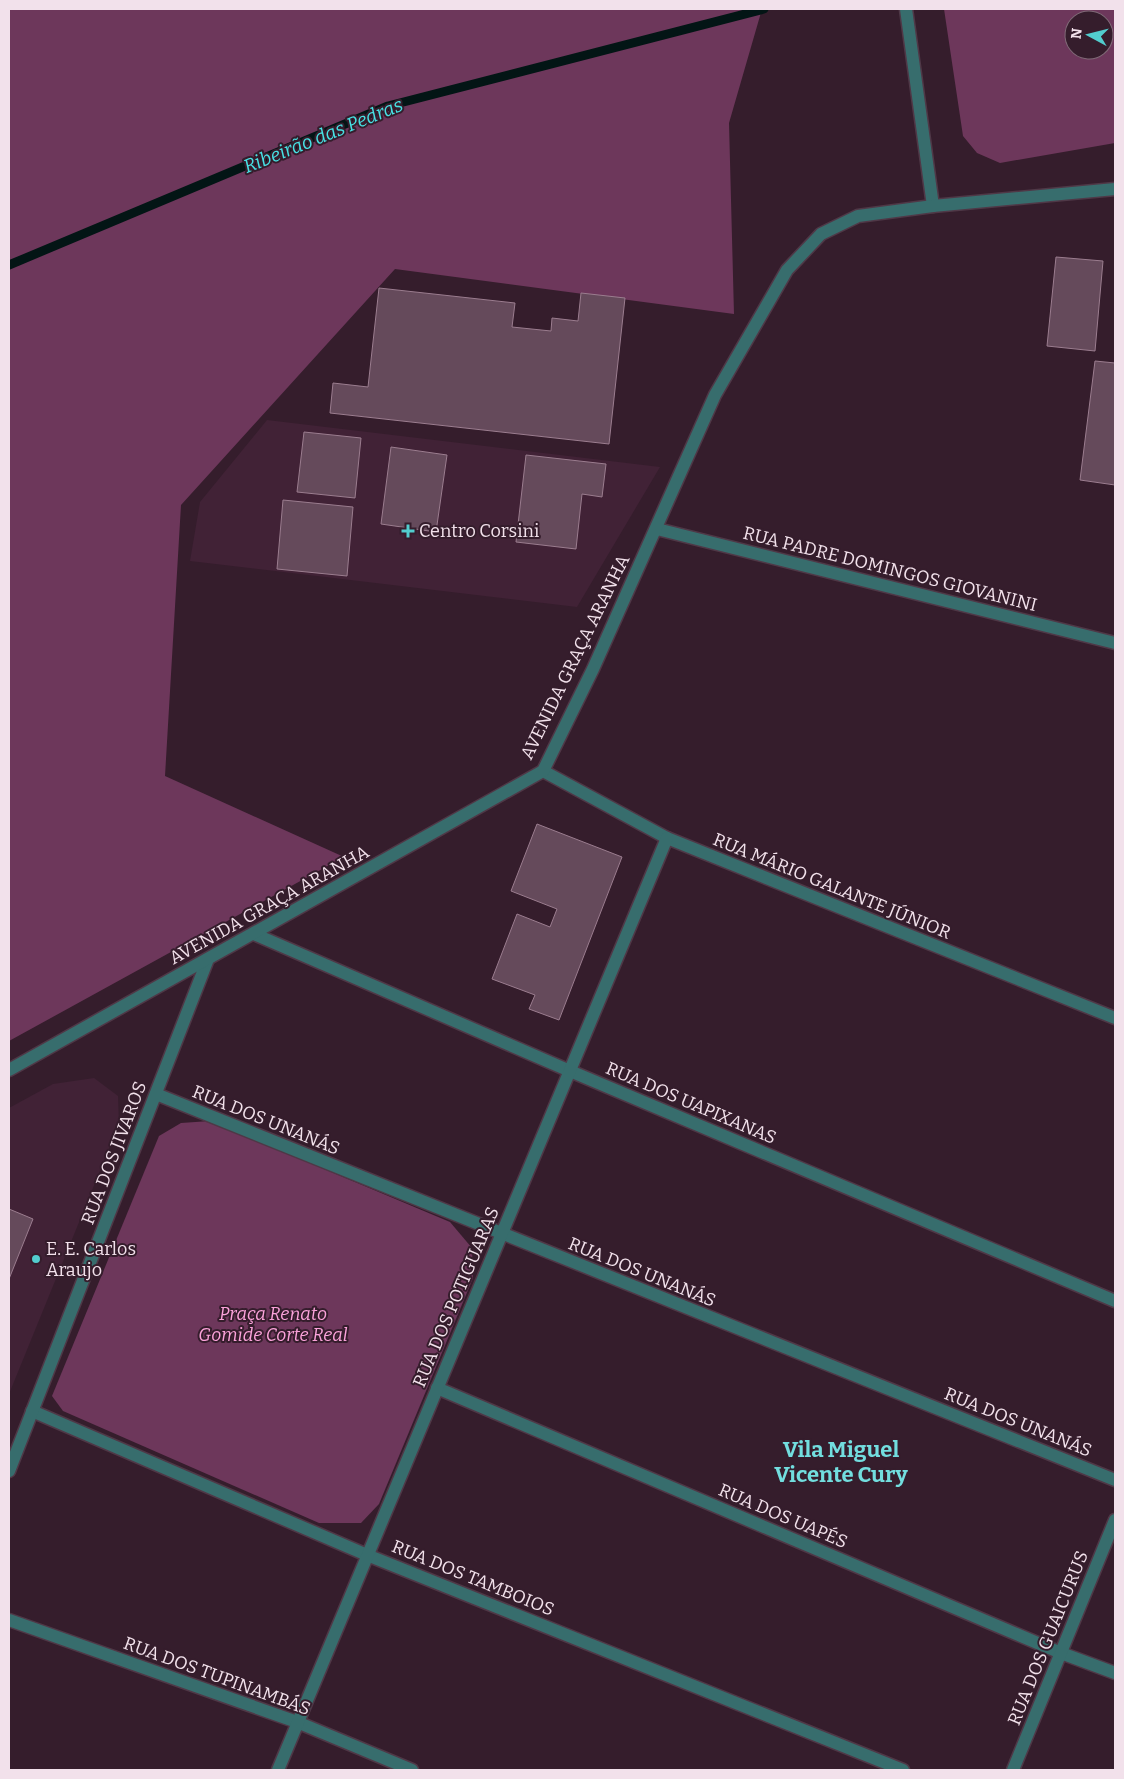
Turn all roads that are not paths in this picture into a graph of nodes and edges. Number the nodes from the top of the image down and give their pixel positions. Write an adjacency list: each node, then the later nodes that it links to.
1 (906, 9): 3 (street)
2 (1115, 189): 3 (street, AVENIDA GRAÇA ARANHA)
3 (933, 206): 4 (street, AVENIDA GRAÇA ARANHA)
4 (657, 529): 5 (street, RUA PADRE DOMINGOS GIOVANINI); 6 (street, AVENIDA GRAÇA ARANHA)
5 (1115, 643)
6 (542, 771): 7 (street, RUA MÁRIO GALANTE JÚNIOR); 8 (street, AVENIDA GRAÇA ARANHA)
7 (667, 838): 10 (street, RUA MÁRIO GALANTE JÚNIOR); 12 (street, RUA DOS POTIGUARAS)
8 (254, 934): 9 (street, AVENIDA GRAÇA ARANHA); 12 (street, RUA DOS UAPIXANAS)
9 (208, 959): 11 (street, AVENIDA GRAÇA ARANHA); 13 (street, RUA DOS JIVAROS)
10 (1115, 1018)
11 (9, 1070)
12 (570, 1071): 14 (street, RUA DOS POTIGUARAS); 15 (street, RUA DOS UAPIXANAS)
13 (156, 1094): 14 (street, RUA DOS UNANÁS); 17 (street, RUA DOS JIVAROS)
14 (502, 1234): 16 (street, RUA DOS POTIGUARAS); 19 (street, RUA DOS UNANÁS)
15 (1115, 1301)
16 (437, 1388): 21 (street, RUA DOS POTIGUARAS); 23 (street, RUA DOS UAPÉS)
17 (32, 1411): 18 (street, RUA DOS JIVAROS); 21 (street, RUA DOS TAMBOIOS)
18 (9, 1471)
19 (1115, 1480)
20 (1115, 1520): 23 (street, RUA DOS GUAICURUS)
21 (367, 1554): 25 (street, RUA DOS POTIGUARAS); 28 (street, RUA DOS TAMBOIOS)
22 (9, 1620): 25 (street, RUA DOS TUPINAMBÁS)
23 (1060, 1653): 24 (street, RUA DOS UAPÉS); 29 (street, RUA DOS GUAICURUS)
24 (1115, 1673)
25 (297, 1722): 26 (street, RUA DOS POTIGUARAS); 27 (street, RUA DOS TUPINAMBÁS)
26 (278, 1770)
27 (412, 1770)
28 (903, 1770)
29 (1013, 1770)

